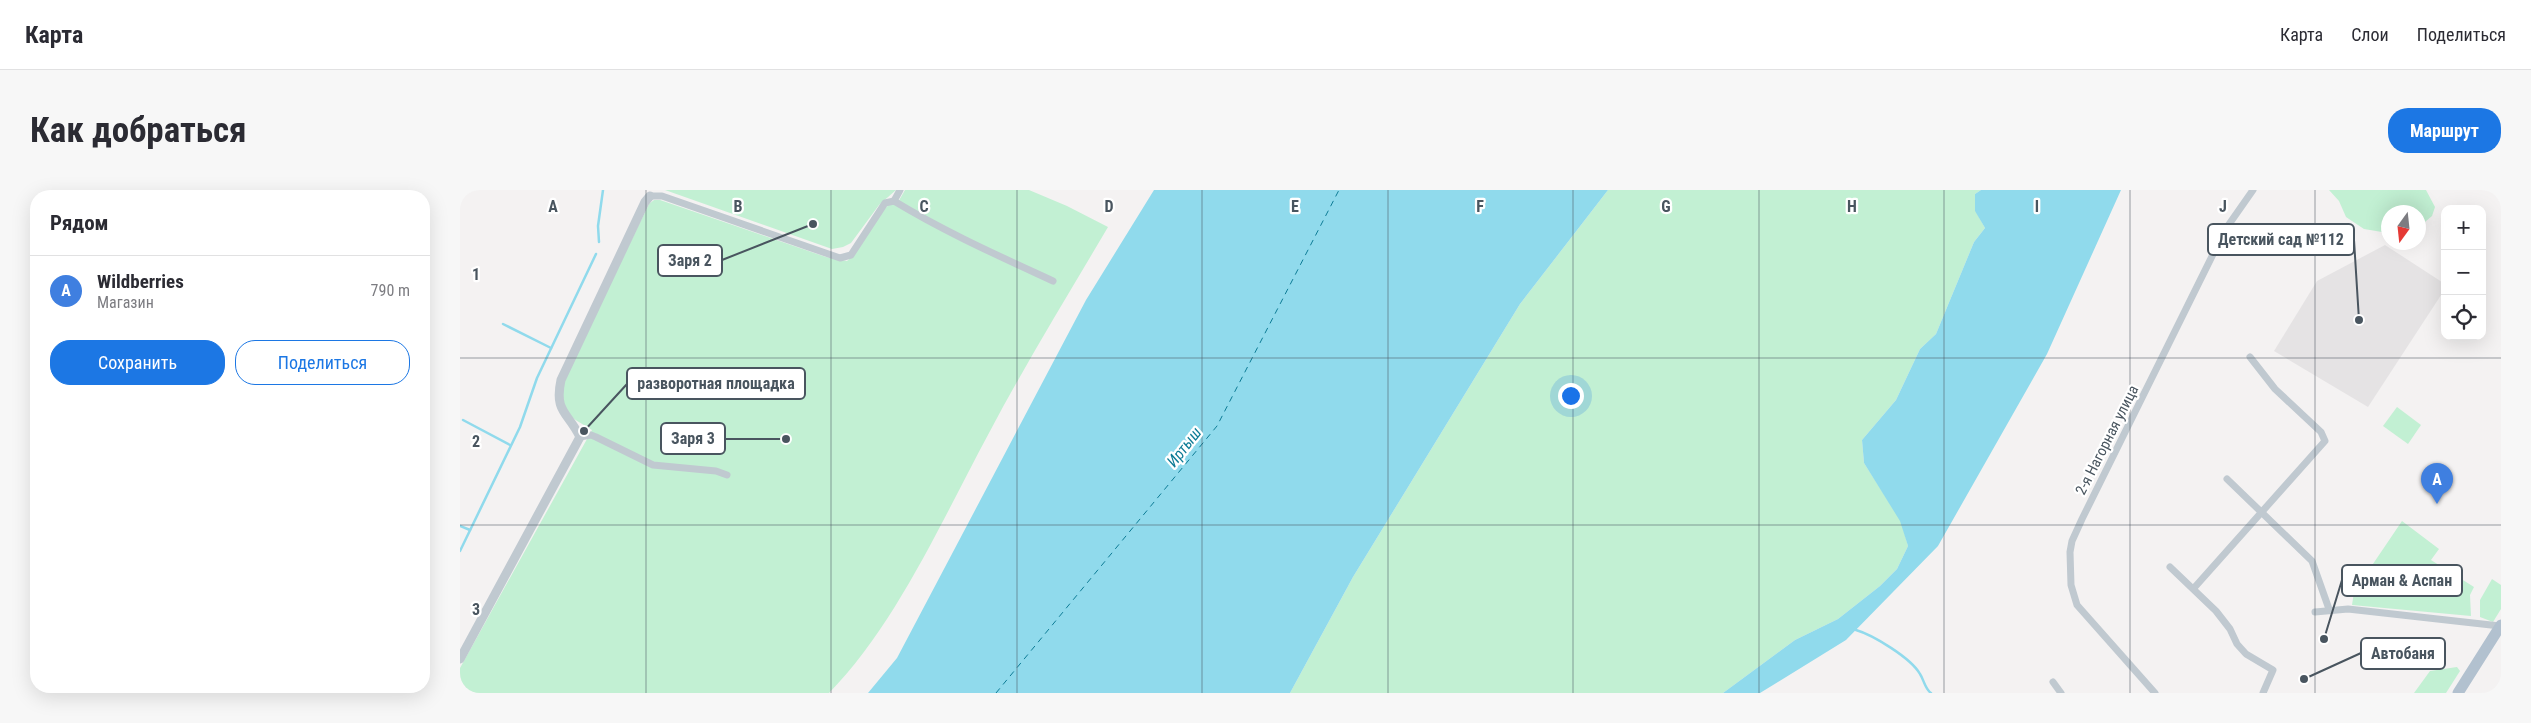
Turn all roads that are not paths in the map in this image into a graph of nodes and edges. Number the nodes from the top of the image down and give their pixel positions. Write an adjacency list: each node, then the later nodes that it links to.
1 (900, 190): 4 (street)
2 (2253, 190): 19 (street, 2-я Нагорная улица)
3 (650, 196): 4 (street); 7 (street)
4 (894, 201): 5 (street)
5 (1053, 281)
6 (2250, 357): 10 (street)
7 (580, 437): 8 (street); 16 (street)
8 (727, 475)
9 (2228, 479): 10 (street)
10 (2262, 512): 12 (street); 13 (street)
11 (2170, 567): 12 (street)
12 (2194, 588): 20 (street)
13 (2329, 609): 14 (street); 15 (street)
14 (2315, 612)
15 (2501, 626): 21 (main road)
16 (460, 659)
17 (2054, 682): 18 (street)
18 (2061, 693)
19 (2155, 693)
20 (2263, 693)
21 (2458, 693)

